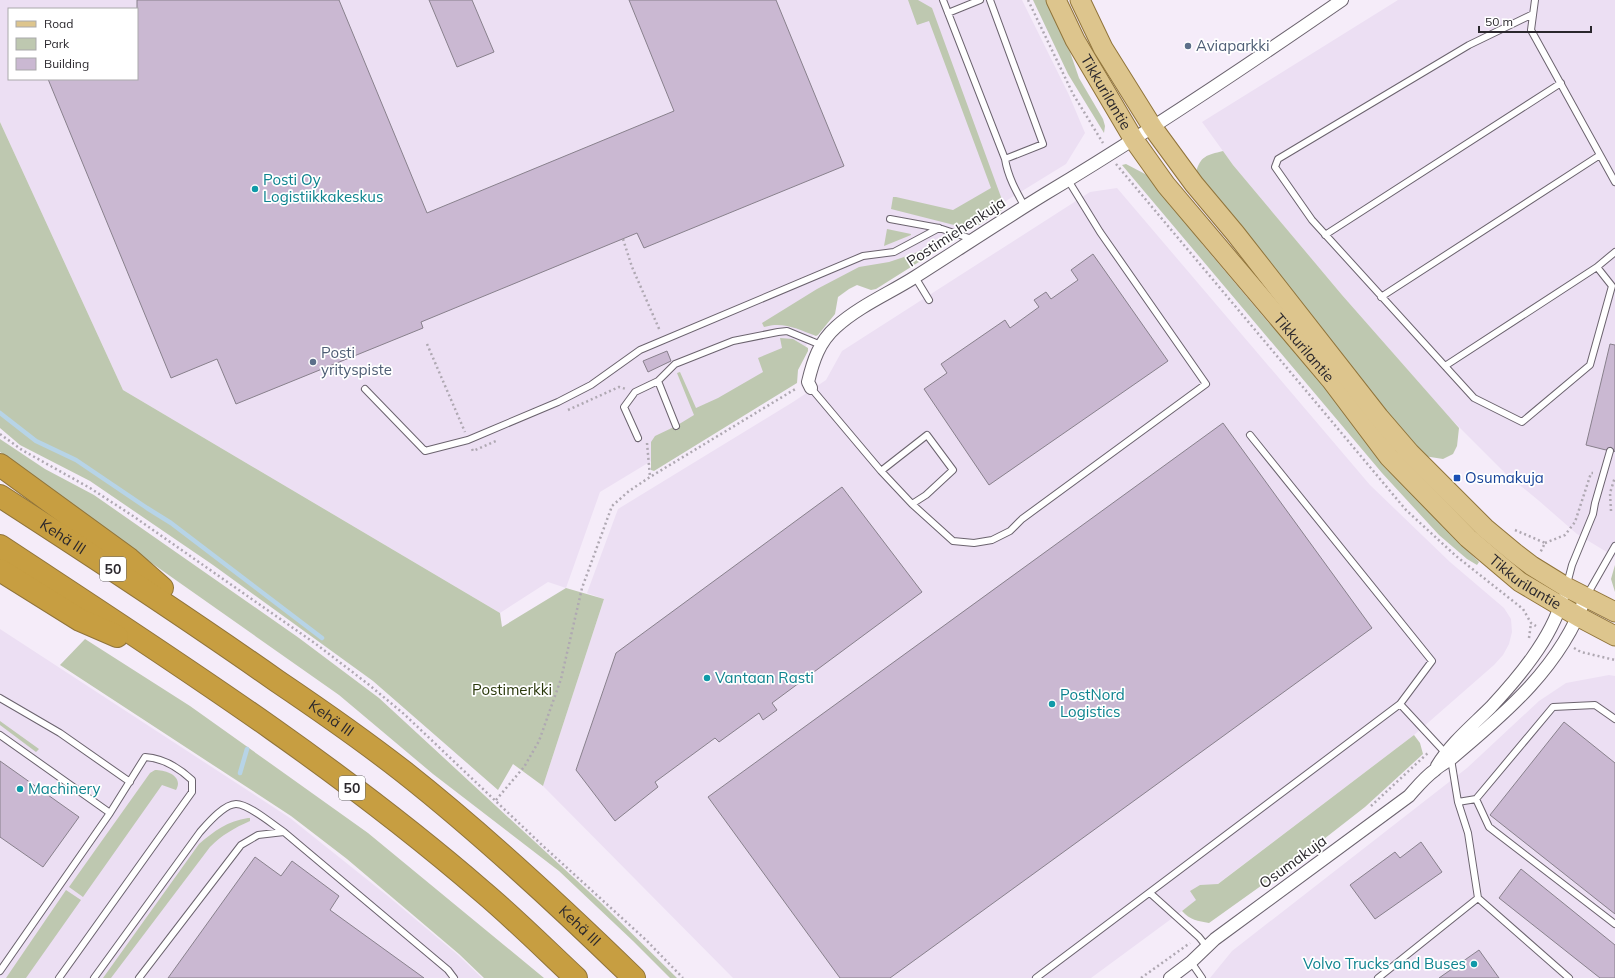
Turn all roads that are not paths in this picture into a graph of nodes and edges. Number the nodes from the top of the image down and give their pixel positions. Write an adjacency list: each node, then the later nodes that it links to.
1 (944, 0): 8 (lane)
2 (980, 0): 8 (lane)
3 (990, 0): 14 (lane)
4 (1056, 0): 12 (main road, Tikkurilantie)
5 (1080, 0): 11 (main road, Tikkurilantie)
6 (1342, 0): 11 (street, Postimiehenkuja)
7 (1534, 0): 9 (lane)
8 (948, 13): 14 (lane)
9 (1533, 14): 10 (lane); 20 (lane)
10 (1561, 83): 13 (lane); 20 (lane)
11 (1153, 128): 12 (street, Postimiehenkuja); 43 (main road, Tikkurilantie)
12 (1134, 140): 15 (street, Postimiehenkuja); 45 (main road, Tikkurilantie)
13 (1600, 155): 16 (lane); 25 (lane)
14 (1005, 159): 17 (lane)
15 (1068, 180): 17 (street, Postimiehenkuja); 39 (lane)
16 (1615, 182)
17 (1025, 207): 21 (street, Postimiehenkuja)
18 (890, 219): 19 (lane)
19 (938, 228): 21 (lane); 31 (lane)
20 (1325, 235): 25 (lane)
21 (972, 239): 24 (street, Postimiehenkuja)
22 (1615, 252): 23 (lane)
23 (1597, 267): 28 (lane); 28 (lane)
24 (915, 277): 26 (lane); 27 (street, Postimiehenkuja)
25 (1381, 297): 28 (lane)
26 (929, 300)
27 (822, 344): 29 (lane); 30 (street, Postimiehenkuja)
28 (1444, 366)
29 (658, 381): 32 (lane); 34 (lane)
30 (811, 388): 37 (lane)
31 (365, 389)
32 (676, 426)
33 (1250, 435): 52 (lane)
34 (638, 438)
35 (1610, 451): 43 (lane)
36 (0, 465): 49 (highway)
37 (881, 471): 39 (lane); 39 (lane)
38 (0, 496): 49 (highway, Kehä III / 50)
39 (912, 504)
40 (0, 546): 50 (highway, 50)
41 (1615, 546): 44 (lane)
42 (0, 570): 50 (highway)
43 (1566, 587): 44 (main road, Tikkurilantie); 45 (street, Osumakuja)
44 (1585, 598): 46 (main road, Tikkurilantie); 47 (street, Osumakuja)
45 (1560, 606): 47 (main road, Tikkurilantie); 55 (street, Osumakuja)
46 (1615, 612)
47 (1579, 617): 48 (main road, Tikkurilantie); 55 (street, Osumakuja)
48 (1615, 636)
49 (224, 643): 72 (highway, Kehä III / 50)
50 (169, 658): 71 (highway, 50)
51 (0, 698): 56 (lane)
52 (1400, 704): 55 (lane); 61 (lane)
53 (1615, 719): 57 (lane)
54 (0, 735): 59 (lane)
55 (1444, 752): 58 (lane); 64 (street, Osumakuja)
56 (130, 782): 59 (lane); 67 (lane)
57 (1476, 799): 58 (lane); 63 (lane)
58 (1458, 802): 62 (lane)
59 (110, 813): 66 (lane)
60 (284, 832): 68 (lane); 69 (lane); 70 (lane)
61 (1150, 893): 64 (lane); 73 (lane)
62 (1478, 898): 76 (lane); 77 (lane)
63 (1615, 924)
64 (1207, 947): 65 (street, Osumakuja)
65 (1191, 962): 74 (street, Osumakuja); 75 (lane)
66 (0, 971)
67 (59, 978)
68 (94, 978)
69 (139, 978)
70 (454, 978)
71 (576, 978)
72 (634, 978)
73 (1036, 978)
74 (1170, 978)
75 (1202, 978)
76 (1378, 978)
77 (1569, 978)

